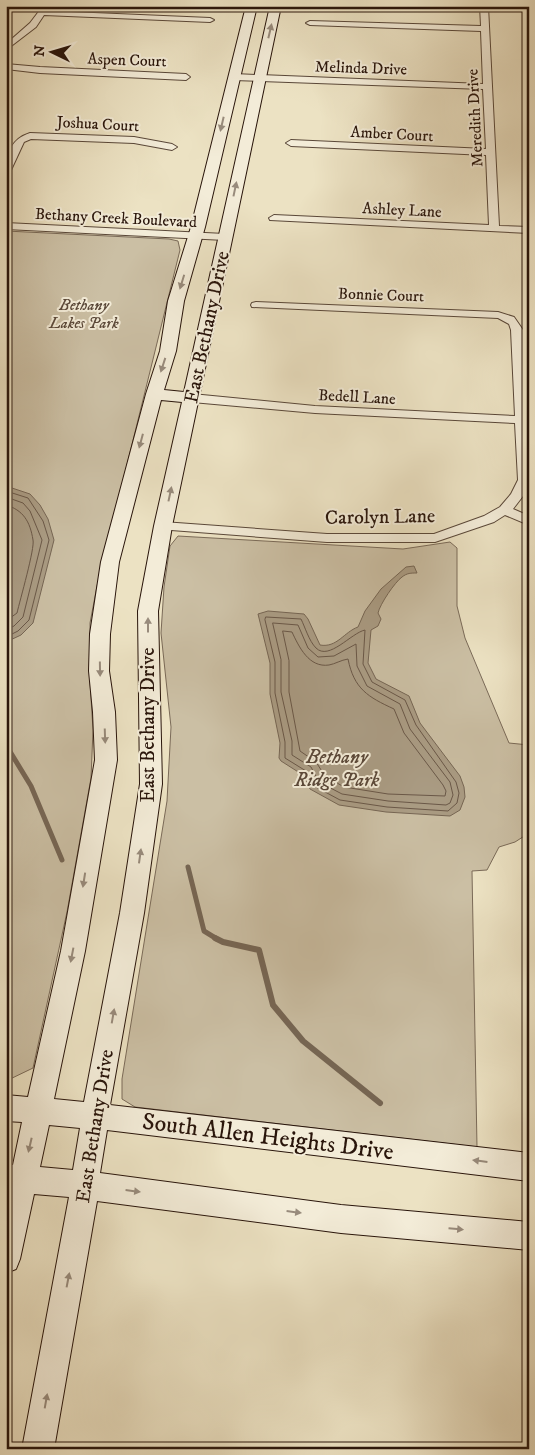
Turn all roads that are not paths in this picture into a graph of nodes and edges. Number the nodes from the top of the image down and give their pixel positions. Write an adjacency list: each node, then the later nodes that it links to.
1 (252, 6): 11 (main road, East Bethany Drive)
2 (276, 6): 12 (main road, East Bethany Drive, one-way to 2)
3 (484, 6): 7 (street, Meredith Drive)
4 (46, 10): 5 (street); 8 (street)
5 (210, 20)
6 (310, 23): 7 (street)
7 (485, 29): 13 (street, Meredith Drive)
8 (6, 48)
9 (6, 66): 10 (street, Aspen Court)
10 (186, 76)
11 (234, 77): 12 (street, Melinda Drive); 22 (main road, East Bethany Drive, one-way to 22)
12 (259, 78): 13 (street, Melinda Drive); 23 (main road, East Bethany Drive, one-way to 12)
13 (488, 87): 16 (street, Meredith Drive)
14 (292, 144): 16 (street, Amber Court)
15 (172, 147): 17 (street, Joshua Court)
16 (491, 152): 20 (street, Meredith Drive)
17 (6, 170)
18 (274, 218): 20 (street, Ashley Lane)
19 (6, 226): 22 (street, Bethany Creek Boulevard)
20 (494, 228): 21 (street, Ashley Lane)
21 (529, 230)
22 (196, 235): 23 (street, Bethany Creek Boulevard); 26 (main road, East Bethany Drive, one-way to 26)
23 (225, 237): 27 (main road, East Bethany Drive)
24 (256, 305): 25 (street, Bonnie Court)
25 (504, 316): 28 (street, Carolyn Lane)
26 (154, 394): 27 (main road); 33 (main road, East Bethany Drive, one-way to 33)
27 (192, 398): 28 (street, Bedell Lane); 31 (main road, East Bethany Drive, one-way to 27)
28 (521, 420): 29 (street, Carolyn Lane)
29 (505, 510): 30 (street); 31 (street, Carolyn Lane)
30 (529, 521)
31 (163, 526): 34 (main road, East Bethany Drive, one-way to 31)
32 (6, 1108): 33 (main road, South Allen Heights Drive)
33 (39, 1111): 34 (main road, South Allen Heights Drive); 36 (main road, East Bethany Drive, one-way to 36)
34 (95, 1116): 35 (main road, South Allen Heights Drive, one-way to 34); 37 (main road, East Bethany Drive)
35 (529, 1167)
36 (14, 1179): 37 (main road); 39 (main road, East Bethany Drive)
37 (84, 1185): 38 (main road, one-way to 38); 40 (main road, East Bethany Drive, one-way to 37)
38 (529, 1236)
39 (6, 1259)
40 (38, 1449)

